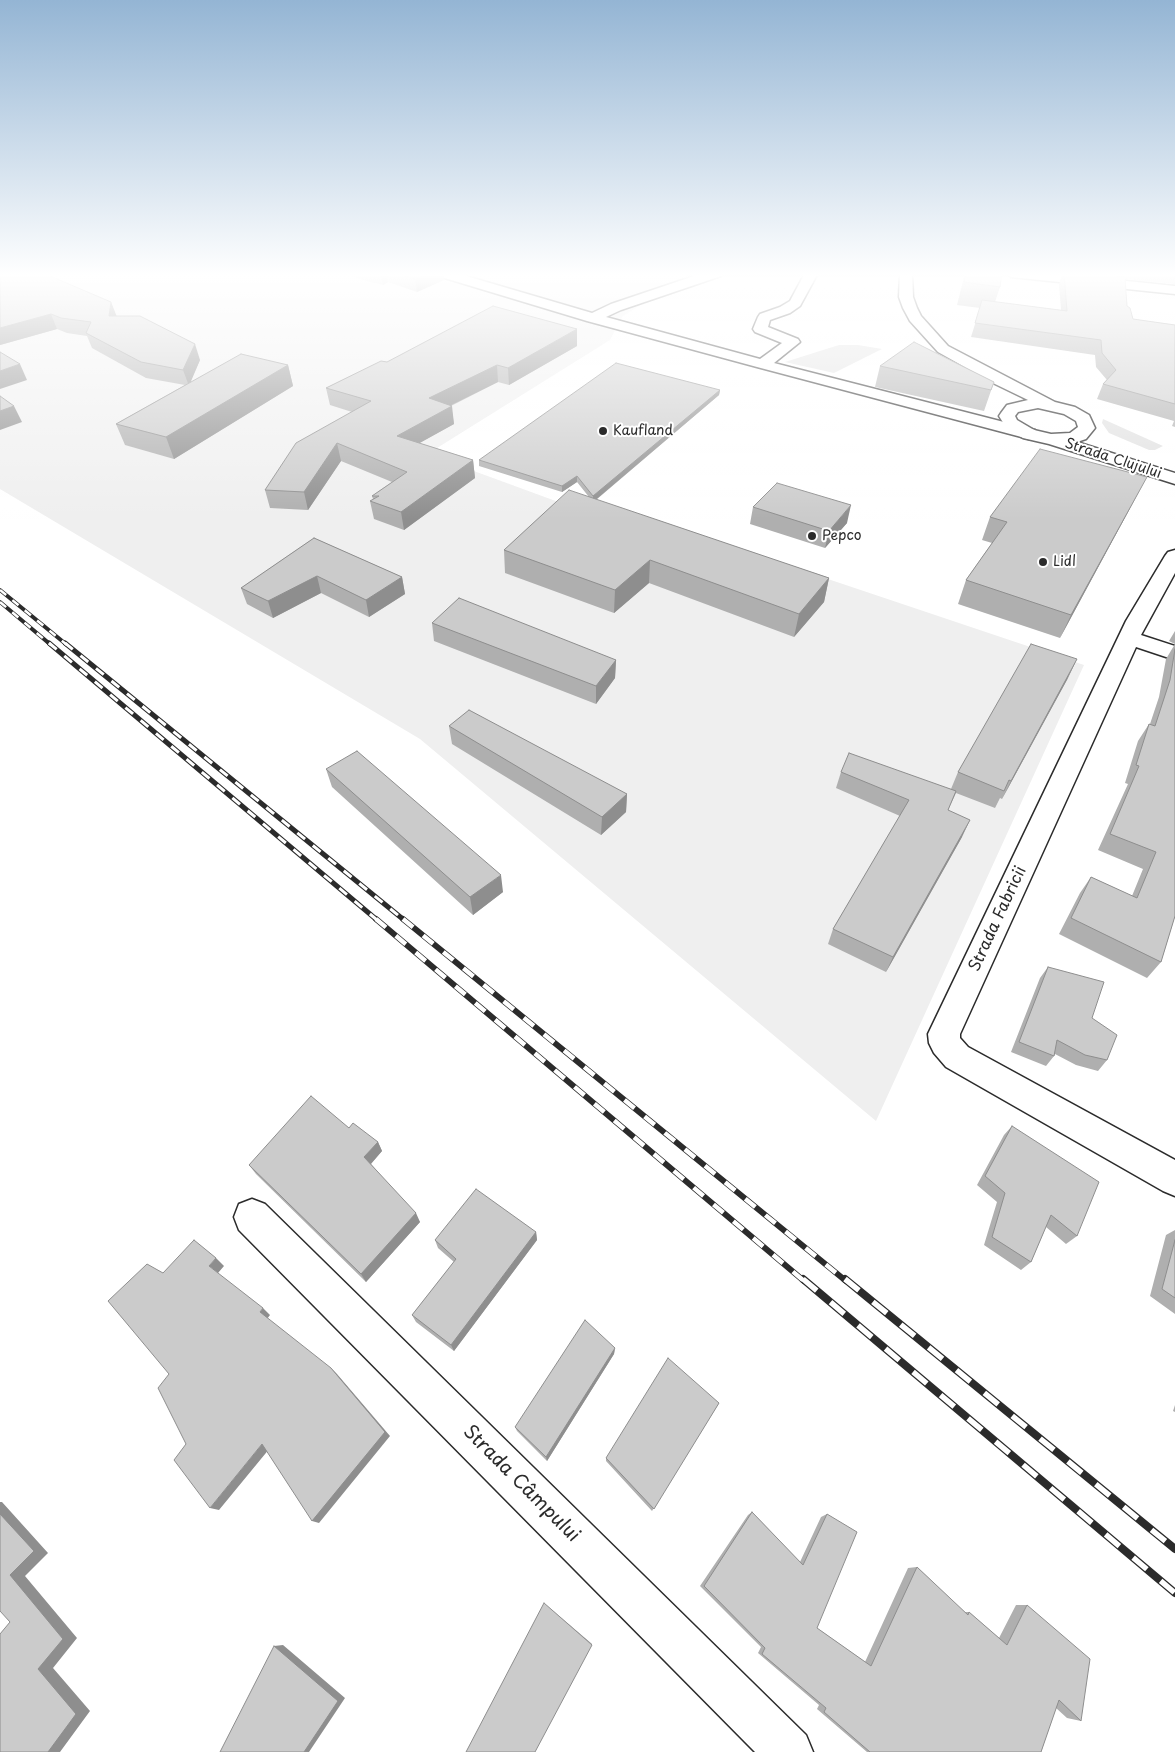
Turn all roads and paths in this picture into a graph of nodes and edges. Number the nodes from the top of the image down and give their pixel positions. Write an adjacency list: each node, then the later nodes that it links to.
1 (728, 355): 4 (street)
2 (775, 355): 4 (street)
3 (952, 355): 5 (street, Strada Clujului)
4 (762, 364): 8 (street)
5 (970, 366): 6 (street, Strada Clujului); 7 (street, Strada Clujului)
6 (1048, 404): 7 (street, Strada Clujului); 10 (street, Strada Clujului)
7 (1010, 412): 8 (street); 9 (street, Strada Clujului)
8 (960, 416): 9 (street)
9 (1029, 434): 10 (street, Strada Clujului)
10 (1051, 438): 13 (street, Strada Clujului)
11 (1124, 446): 12 (street, Strada Clujului)
12 (1175, 464)
13 (1175, 480)
14 (1175, 556): 15 (street, Strada Fabricii)
15 (1130, 638): 16 (street); 17 (street, Strada Fabricii)
16 (1175, 653)
17 (1175, 1179)
18 (252, 1217): 19 (street, Strada Câmpului)
19 (788, 1752)

